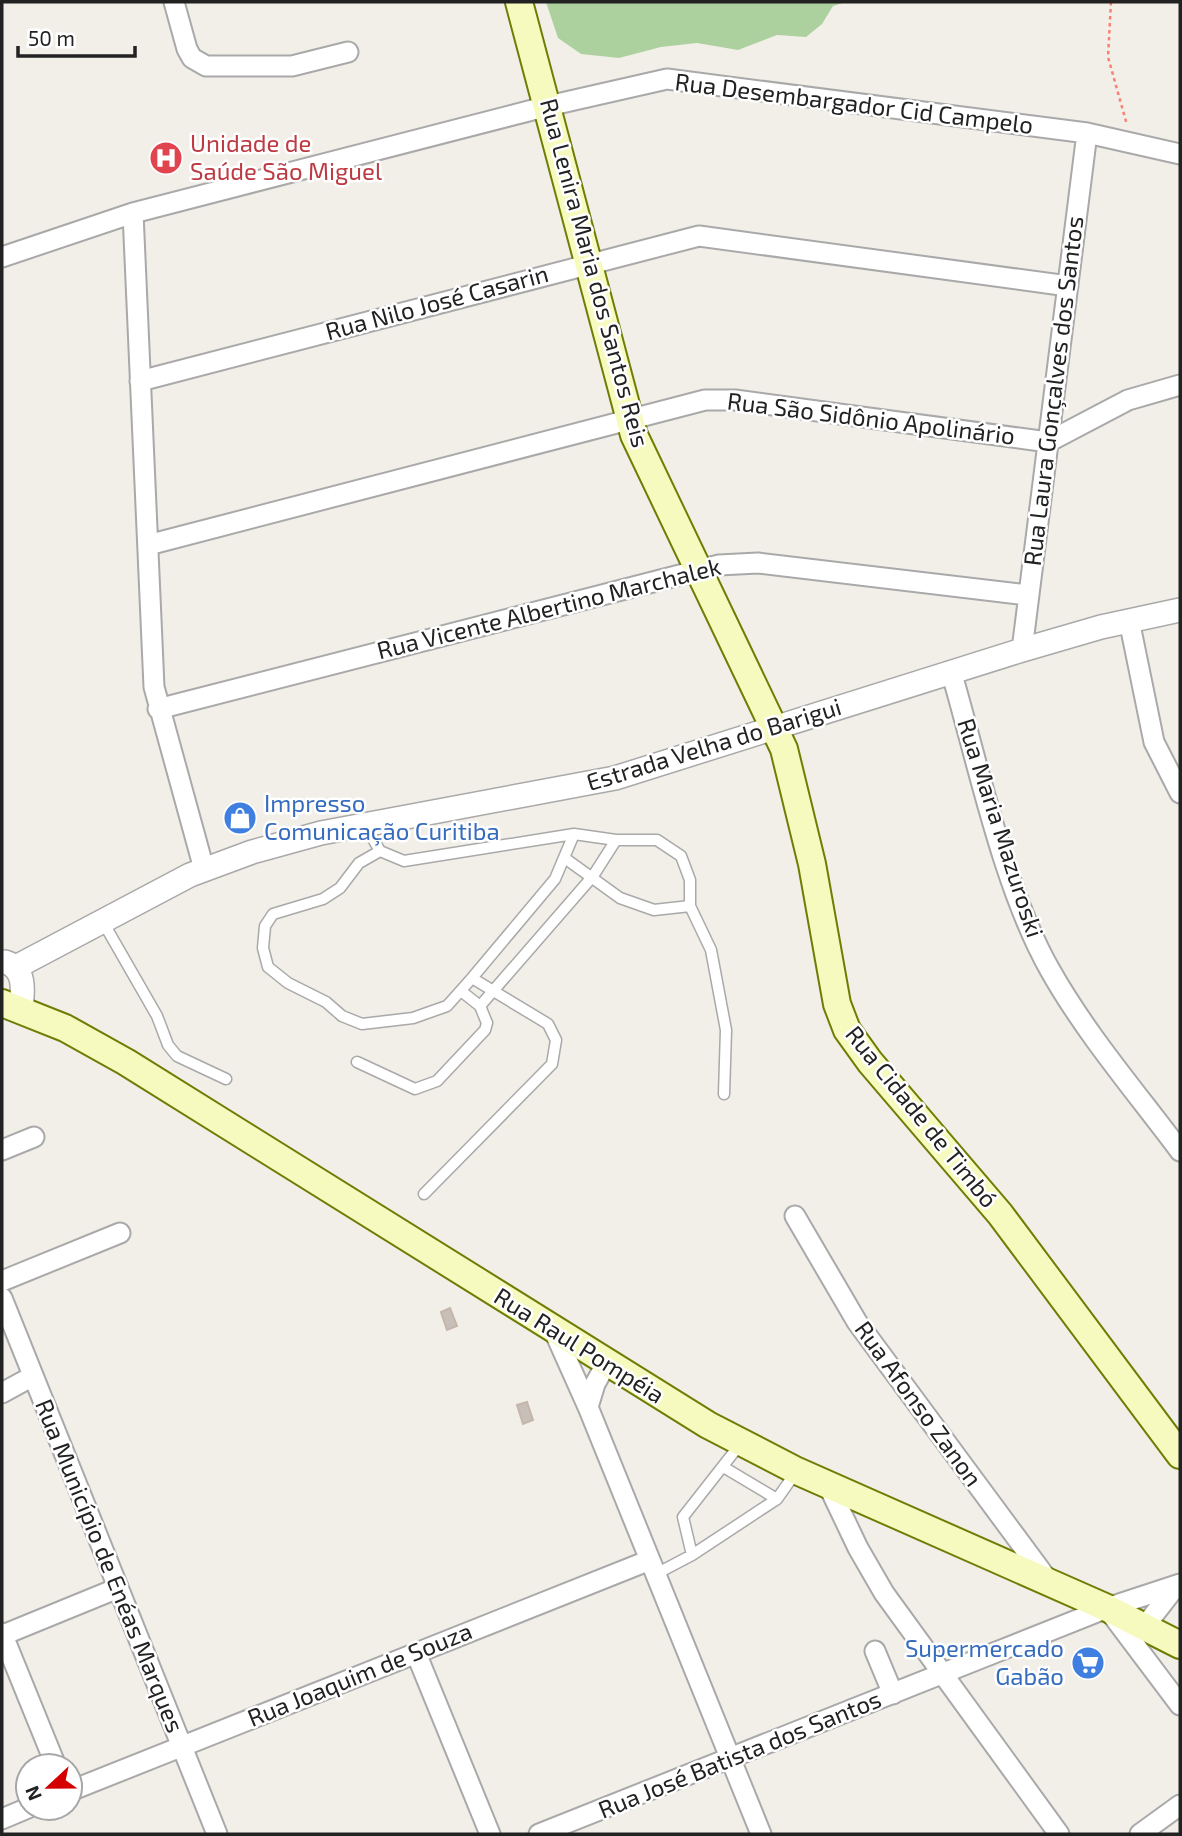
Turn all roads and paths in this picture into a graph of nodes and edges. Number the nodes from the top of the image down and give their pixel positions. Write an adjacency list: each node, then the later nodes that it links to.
1 (174, 2): 4 (street)
2 (519, 2): 5 (main road, Rua Lenira Maria dos Santos Reis)
3 (1111, 2): 7 (path)
4 (348, 52)
5 (548, 106): 6 (street, Rua Desembargador Cid Campelo); 9 (street, Rua Desembargador Cid Campelo); 11 (main road, Rua Lenira Maria dos Santos Reis)
6 (1087, 133): 7 (street, Rua Desembargador Cid Campelo); 12 (street, Rua Laura Gonçalves dos Santos)
7 (1133, 145): 8 (street, Rua Desembargador Cid Campelo)
8 (1180, 154)
9 (133, 213): 10 (street, Rua Desembargador Cid Campelo); 13 (street)
10 (2, 257)
11 (589, 263): 12 (street, Rua Nilo José Casarin); 13 (street, Rua Nilo José Casarin); 15 (main road, Rua Lenira Maria dos Santos Reis)
12 (1068, 286): 16 (street, Rua Laura Gonçalves dos Santos)
13 (141, 382): 17 (street)
14 (1180, 384): 16 (street, Rua São Sidônio Apolinário)
15 (629, 419): 16 (street, Rua São Sidônio Apolinário); 17 (street, Rua São Sidônio Apolinário); 18 (main road, Rua Lenira Maria dos Santos Reis)
16 (1048, 442): 19 (street, Rua Laura Gonçalves dos Santos)
17 (148, 545): 24 (street)
18 (698, 570): 19 (street, Rua Vicente Albertino Marchalek); 24 (street, Rua Vicente Albertino Marchalek); 25 (main road, Rua Lenira Maria dos Santos Reis)
19 (1028, 595): 22 (street, Rua Laura Gonçalves dos Santos)
20 (1180, 610): 21 (street, Estrada Velha do Barigui)
21 (1129, 620): 22 (street, Estrada Velha do Barigui); 26 (street)
22 (1022, 650): 23 (street, Estrada Velha do Barigui)
23 (951, 671): 25 (street, Estrada Velha do Barigui); 47 (street, Rua Maria Mazuroski)
24 (158, 709): 32 (street)
25 (775, 728): 27 (street, Estrada Velha do Barigui); 59 (main road, Rua Cidade de Timbó)
26 (1180, 793)
27 (364, 824): 30 (lane); 32 (street, Estrada Velha do Barigui)
28 (574, 834): 29 (lane); 30 (lane); 31 (lane)
29 (617, 840): 33 (lane); 34 (lane)
30 (380, 851): 38 (lane)
31 (566, 859): 33 (lane); 37 (lane)
32 (204, 869): 35 (street, Estrada Velha do Barigui)
33 (593, 876): 34 (lane); 39 (lane)
34 (690, 906): 44 (lane)
35 (103, 921): 36 (street, Estrada Velha do Barigui); 43 (lane)
36 (9, 964): 40 (street)
37 (472, 978): 38 (lane); 39 (lane)
38 (461, 991): 41 (lane)
39 (493, 991): 41 (lane); 48 (lane)
40 (12, 1006): 53 (main road, Rua Raul Pompéia)
41 (480, 1006): 42 (lane)
42 (357, 1062)
43 (226, 1079)
44 (724, 1094)
45 (34, 1138): 46 (street)
46 (2, 1150)
47 (1180, 1151)
48 (424, 1194)
49 (795, 1216): 66 (street, Rua Afonso Zanon)
50 (120, 1233): 51 (street)
51 (2, 1281)
52 (2, 1298): 55 (street, Rua Município de Enéas Marques)
53 (554, 1331): 54 (main road, Rua Raul Pompéia); 57 (street)
54 (606, 1364): 57 (street); 58 (main road, Rua Raul Pompéia)
55 (33, 1376): 56 (street); 68 (street, Rua Município de Enéas Marques)
56 (2, 1393)
57 (588, 1407): 65 (street)
58 (741, 1444): 60 (lane); 61 (main road, Rua Raul Pompéia)
59 (1180, 1455)
60 (725, 1468): 63 (lane); 64 (lane)
61 (797, 1471): 62 (main road, Rua Raul Pompéia); 63 (lane)
62 (828, 1485): 66 (main road, Rua Raul Pompéia); 75 (street)
63 (777, 1499): 64 (lane)
64 (692, 1555): 65 (lane)
65 (653, 1567): 74 (street, Rua Joaquim de Souza); 80 (street)
66 (1051, 1584): 69 (main road, Rua Raul Pompéia)
67 (1178, 1585): 69 (street, Rua José Batista dos Santos); 70 (street, Rua José Batista dos Santos)
68 (118, 1588): 71 (street); 78 (street, Rua Município de Enéas Marques)
69 (1107, 1608): 70 (main road, Rua Raul Pompéia); 75 (street, Rua José Batista dos Santos); 77 (street)
70 (1145, 1626): 72 (main road, Rua Raul Pompéia)
71 (2, 1634): 79 (street)
72 (1180, 1645)
73 (875, 1651): 76 (street)
74 (416, 1653): 78 (street, Rua Joaquim de Souza); 84 (street)
75 (942, 1674): 76 (street, Rua José Batista dos Santos); 87 (street)
76 (892, 1694): 80 (street, Rua José Batista dos Santos)
77 (1180, 1705)
78 (182, 1747): 81 (street, Rua Joaquim de Souza); 83 (street, Rua Município de Enéas Marques)
79 (50, 1752)
80 (731, 1758): 85 (street, Rua José Batista dos Santos); 86 (street)
81 (84, 1786)
82 (1180, 1805): 88 (street)
83 (217, 1834)
84 (490, 1834)
85 (539, 1834)
86 (761, 1834)
87 (1059, 1834)
88 (1140, 1834)

